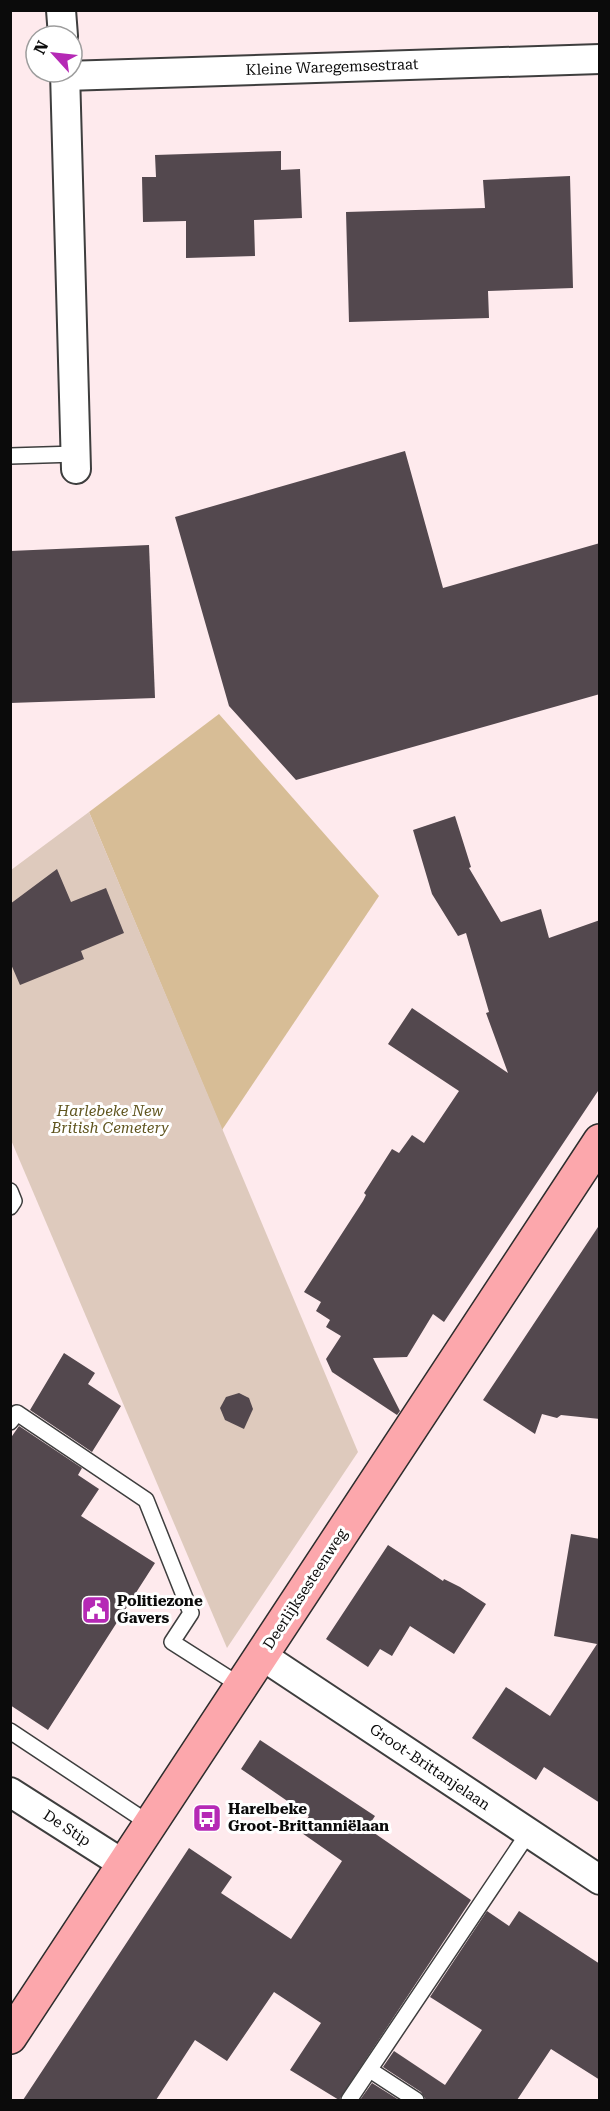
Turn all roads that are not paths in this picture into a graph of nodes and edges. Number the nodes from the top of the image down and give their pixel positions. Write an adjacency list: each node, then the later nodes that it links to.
1 (600, 59): 2 (street, Kleine Waregemsestraat)
2 (84, 73)
3 (65, 84): 5 (street, Kleine Waregemsestraat)
4 (10, 456): 5 (lane)
5 (76, 461)
6 (600, 1141): 10 (main road, Deerlijksesteenweg)
7 (10, 1191): 8 (lane)
8 (10, 1207)
9 (10, 1422): 11 (lane)
10 (261, 1655): 11 (main road, Deerlijksesteenweg); 15 (street, Groot-Brittanjelaan)
11 (241, 1686): 14 (main road, Deerlijksesteenweg)
12 (10, 1731): 14 (lane)
13 (10, 1792): 16 (street, De Stip)
14 (150, 1824): 16 (main road, Deerlijksesteenweg)
15 (529, 1832): 17 (street, Groot-Brittanjelaan); 19 (lane)
16 (123, 1864): 18 (main road, Deerlijksesteenweg)
17 (600, 1880)
18 (10, 2037)
19 (370, 2070): 20 (lane); 21 (lane)
20 (349, 2100)
21 (416, 2100)

